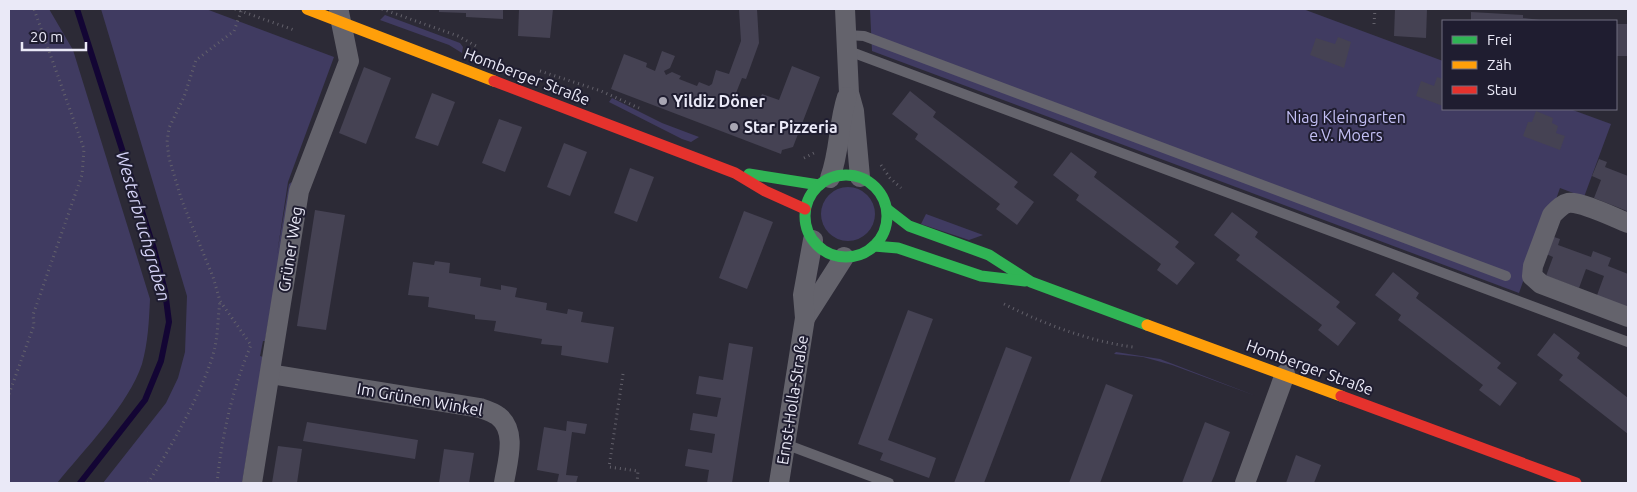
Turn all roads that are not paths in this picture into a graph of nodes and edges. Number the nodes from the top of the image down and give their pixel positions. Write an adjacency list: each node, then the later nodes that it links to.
1 (306, 9): 3 (main road, Homberger Straße)
2 (845, 9): 4 (street)
3 (340, 15): 6 (main road, Homberger Straße); 20 (street, Grüner Weg)
4 (846, 42): 5 (street); 15 (lane); 19 (lane)
5 (848, 93): 7 (street); 8 (street)
6 (735, 173): 8 (main road, Homberger Straße); 9 (main road, Homberger Straße)
7 (860, 177): 8 (main road); 10 (main road)
8 (824, 181): 9 (main road)
9 (806, 209): 12 (main road)
10 (887, 209): 13 (main road); 16 (main road, Homberger Straße)
11 (1628, 223): 17 (street)
12 (813, 240): 14 (main road); 18 (street, Ernst-Holla-Straße)
13 (874, 246): 14 (main road); 16 (main road, Homberger Straße)
14 (844, 257): 18 (street, Ernst-Holla-Straße)
15 (1506, 276)
16 (1031, 282): 21 (main road, Homberger Straße)
17 (1628, 317)
18 (805, 318): 22 (street, Ernst-Holla-Straße)
19 (1628, 342)
20 (270, 374): 23 (street, Grüner Weg); 24 (street, Im Grünen Winkel)
21 (1285, 374): 27 (street); 28 (main road, Homberger Straße)
22 (785, 444): 25 (street, Ernst-Holla-Straße); 26 (lane)
23 (252, 483)
24 (504, 483)
25 (779, 483)
26 (890, 483)
27 (1245, 483)
28 (1576, 483)

